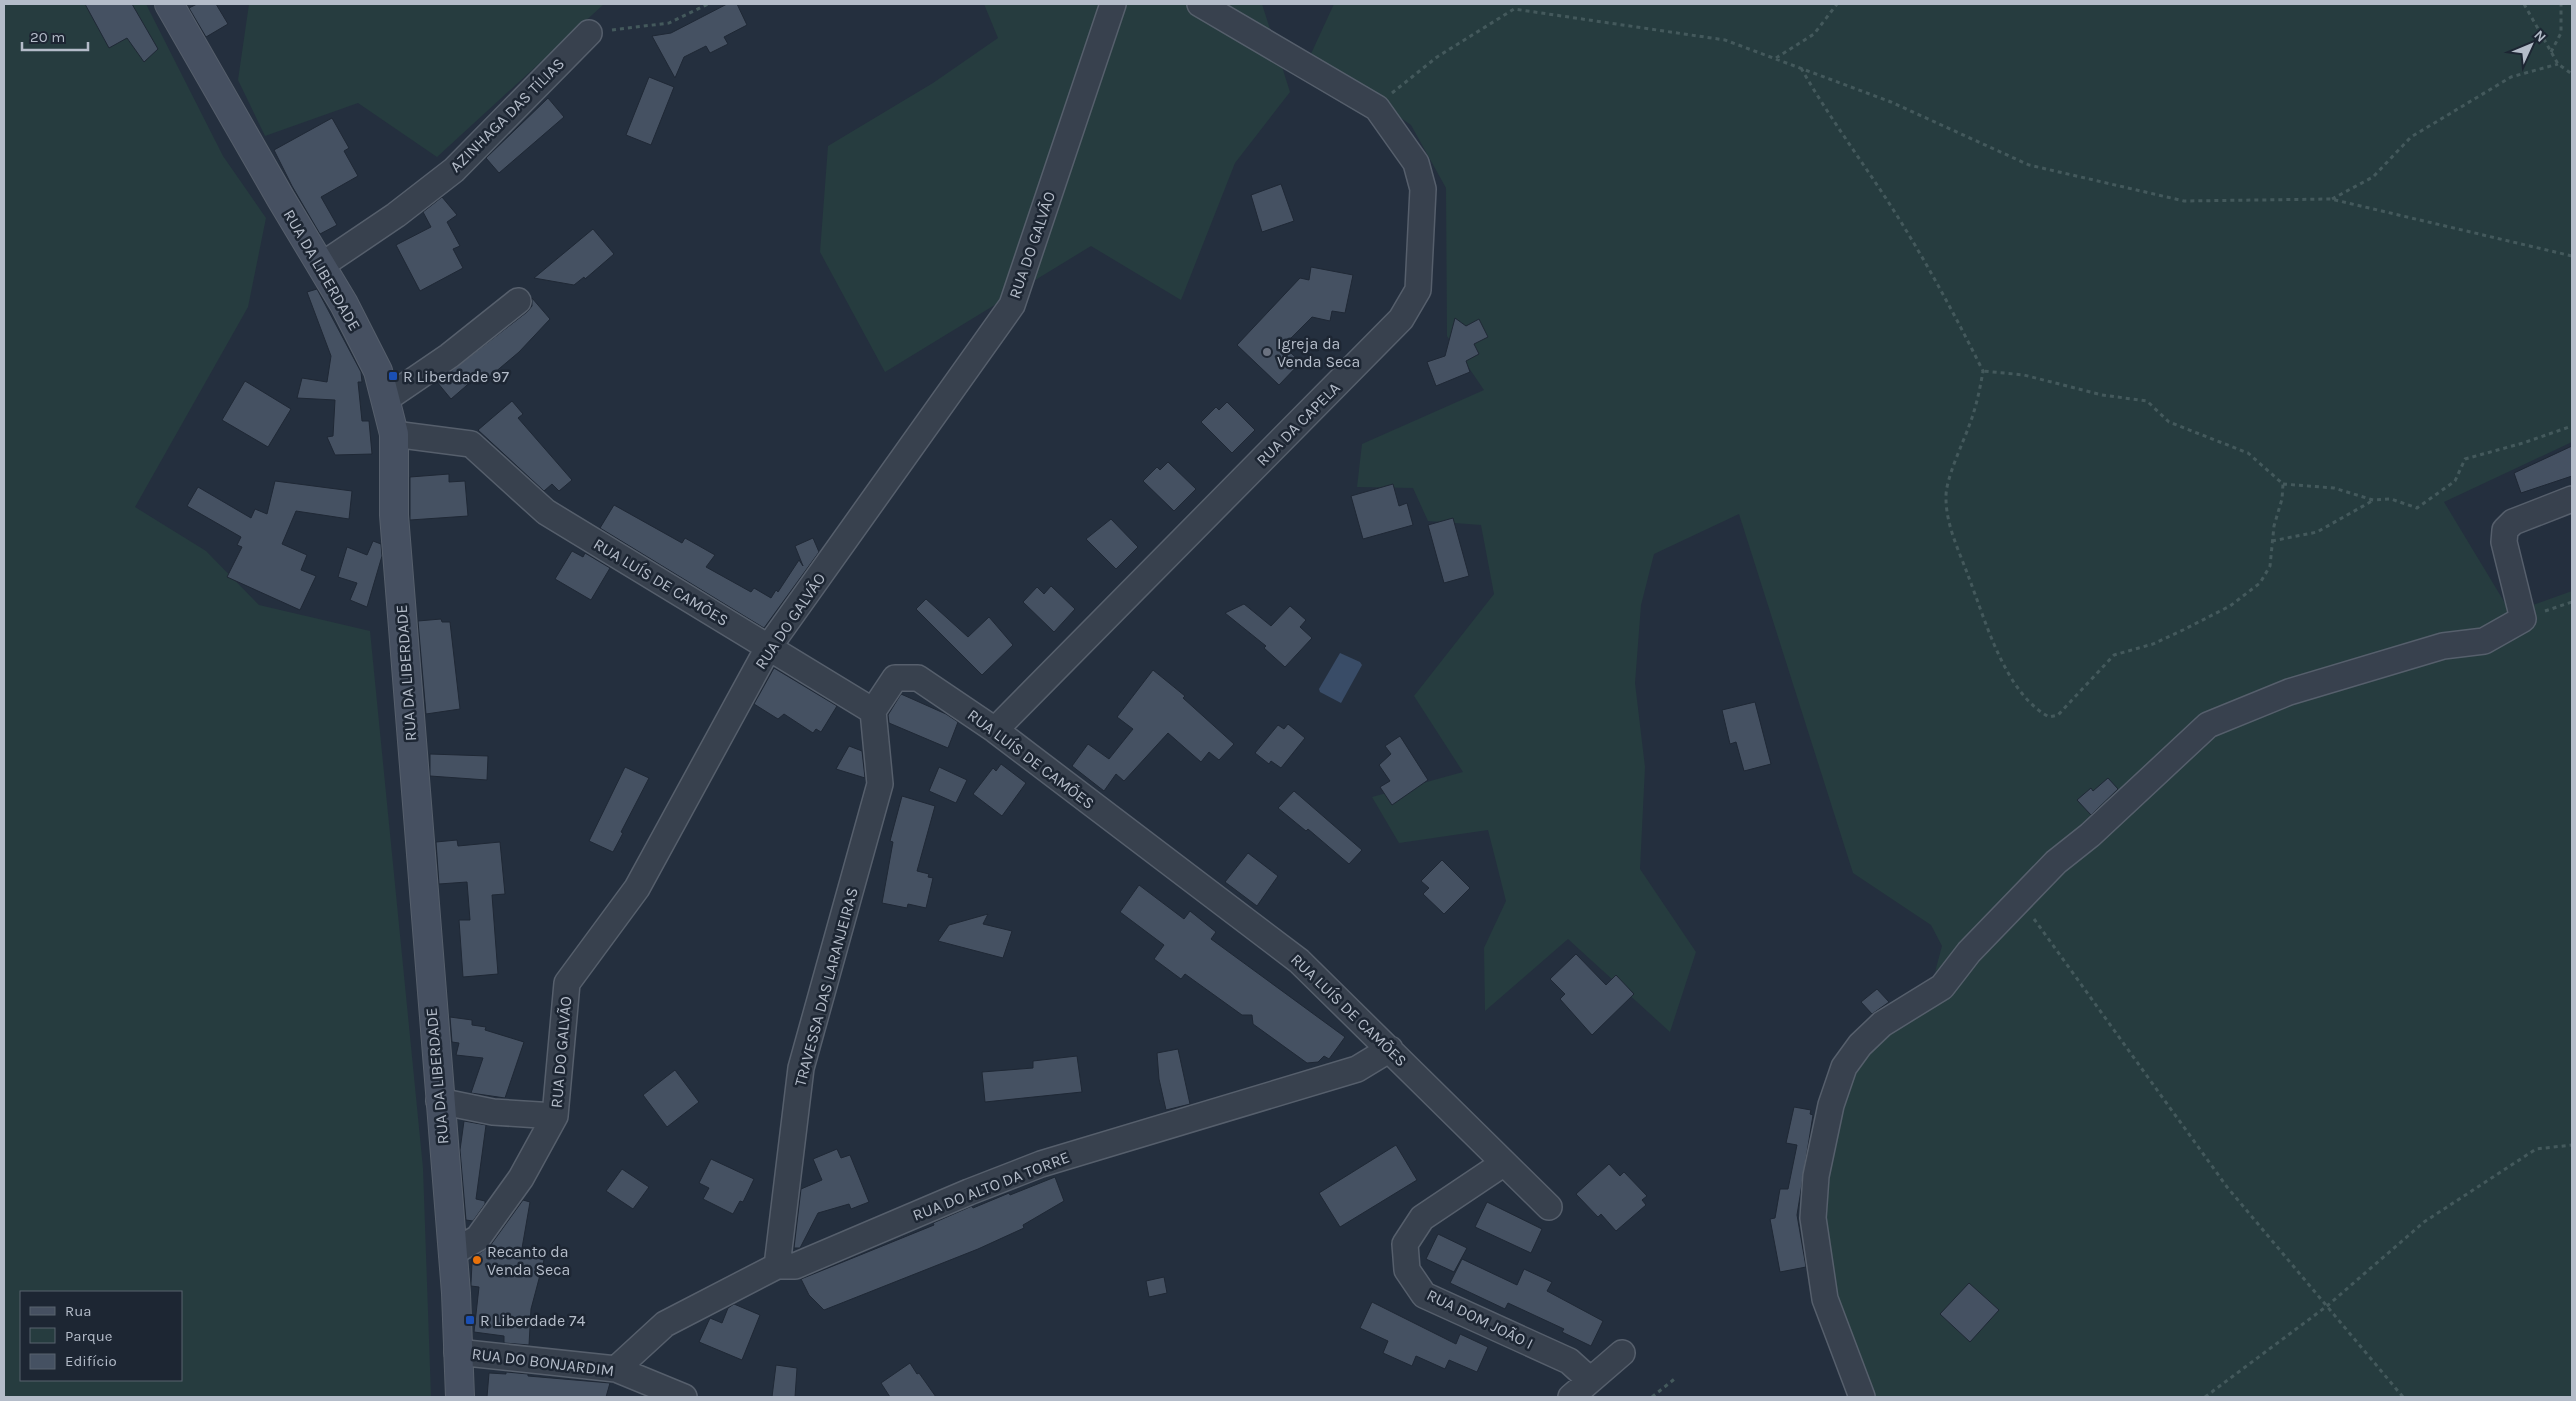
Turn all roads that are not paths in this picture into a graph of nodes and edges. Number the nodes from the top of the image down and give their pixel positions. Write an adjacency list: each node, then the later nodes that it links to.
1 (169, 4): 5 (street, RUA DA LIBERDADE)
2 (1113, 4): 10 (street, RUA DO GALVÃO)
3 (1200, 4): 12 (street, RUA DA CAPELA)
4 (589, 33): 5 (street, AZINHAGA DAS TÍLIAS)
5 (322, 266): 7 (street, RUA DA LIBERDADE)
6 (518, 301): 7 (street)
7 (386, 399): 8 (street, RUA DA LIBERDADE)
8 (394, 434): 10 (street, RUA LUÍS DE CAMÕES); 14 (street, RUA DA LIBERDADE)
9 (2572, 499): 27 (street)
10 (768, 648): 11 (street, RUA LUÍS DE CAMÕES); 15 (street, RUA DO GALVÃO)
11 (873, 711): 12 (street, RUA LUÍS DE CAMÕES); 19 (street, TRAVESSA DAS LARANJEIRAS)
12 (995, 730): 13 (street, RUA LUÍS DE CAMÕES)
13 (1390, 1049): 16 (street, RUA LUÍS DE CAMÕES); 19 (street, RUA DO ALTO DA TORRE)
14 (439, 1101): 15 (street); 18 (street, RUA DA LIBERDADE)
15 (555, 1116): 18 (street, RUA DO GALVÃO)
16 (1504, 1163): 17 (street, RUA LUÍS DE CAMÕES); 23 (street, RUA DOM JOÃO I)
17 (1549, 1207)
18 (452, 1253): 20 (street, RUA DA LIBERDADE)
19 (777, 1266): 22 (street, RUA DO ALTO DA TORRE)
20 (457, 1352): 22 (street, RUA DO BONJARDIM); 24 (street, RUA DA LIBERDADE)
21 (1622, 1353): 23 (street)
22 (616, 1369): 25 (street, RUA DO BONJARDIM)
23 (1590, 1380): 26 (street)
24 (460, 1397)
25 (684, 1397)
26 (1571, 1397)
27 (1862, 1397)

